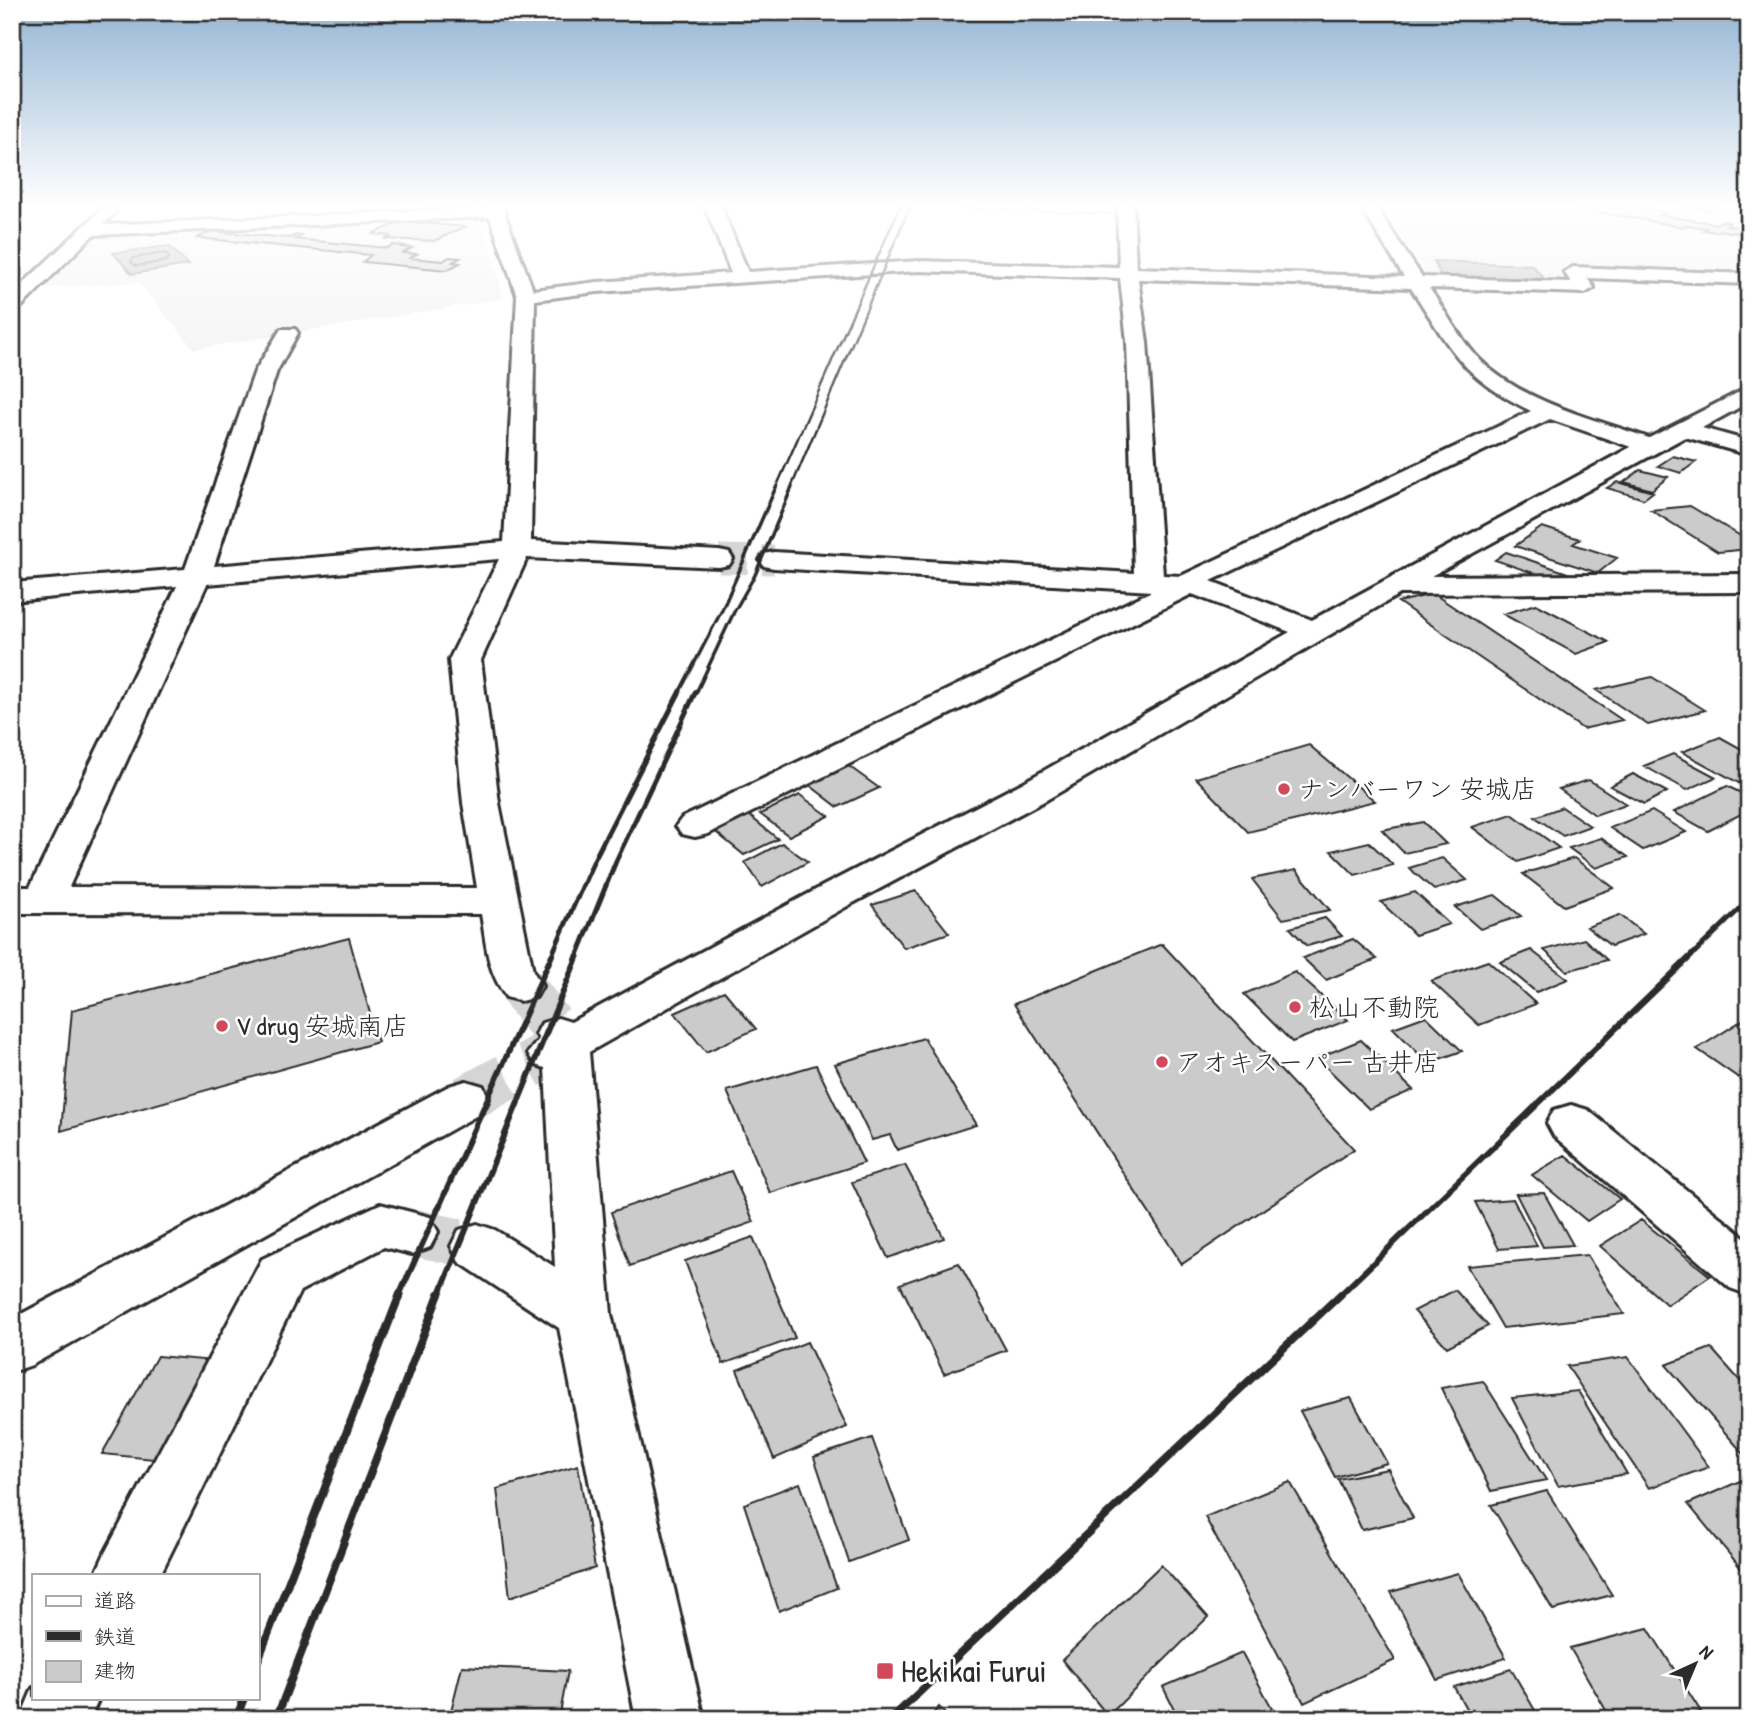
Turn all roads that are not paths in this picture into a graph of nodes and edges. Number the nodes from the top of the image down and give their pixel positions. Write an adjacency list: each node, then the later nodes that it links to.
1 (33, 285): 9 (street)
2 (522, 285): 8 (street)
3 (629, 285): 8 (street)
4 (1129, 285): 20 (street)
5 (1418, 285): 12 (street)
6 (1477, 285): 7 (street)
7 (1583, 285)
8 (526, 296): 16 (street)
9 (12, 305)
10 (288, 333): 19 (street)
11 (1748, 394): 13 (street)
12 (1552, 410): 14 (street); 22 (street)
13 (1681, 429): 14 (street); 15 (street)
14 (1651, 446): 23 (street)
15 (1749, 447)
16 (517, 549): 17 (street); 19 (street); 28 (street)
17 (719, 559)
18 (774, 561): 20 (street)
19 (197, 575): 24 (street); 27 (street)
20 (1149, 581): 22 (street)
21 (1749, 583): 23 (street)
22 (1188, 585): 25 (street); 26 (street)
23 (1394, 585): 25 (street)
24 (12, 592)
25 (1313, 631): 35 (street)
26 (695, 826)
27 (28, 900): 28 (street)
28 (501, 901): 29 (street)
29 (521, 986)
30 (467, 1099): 36 (street)
31 (1570, 1123): 34 (street)
32 (412, 1232): 37 (street)
33 (477, 1246): 35 (street)
34 (1749, 1272)
35 (584, 1314): 40 (street)
36 (12, 1347)
37 (128, 1574)
38 (64, 1700): 39 (street)
39 (54, 1719)
40 (670, 1719)

